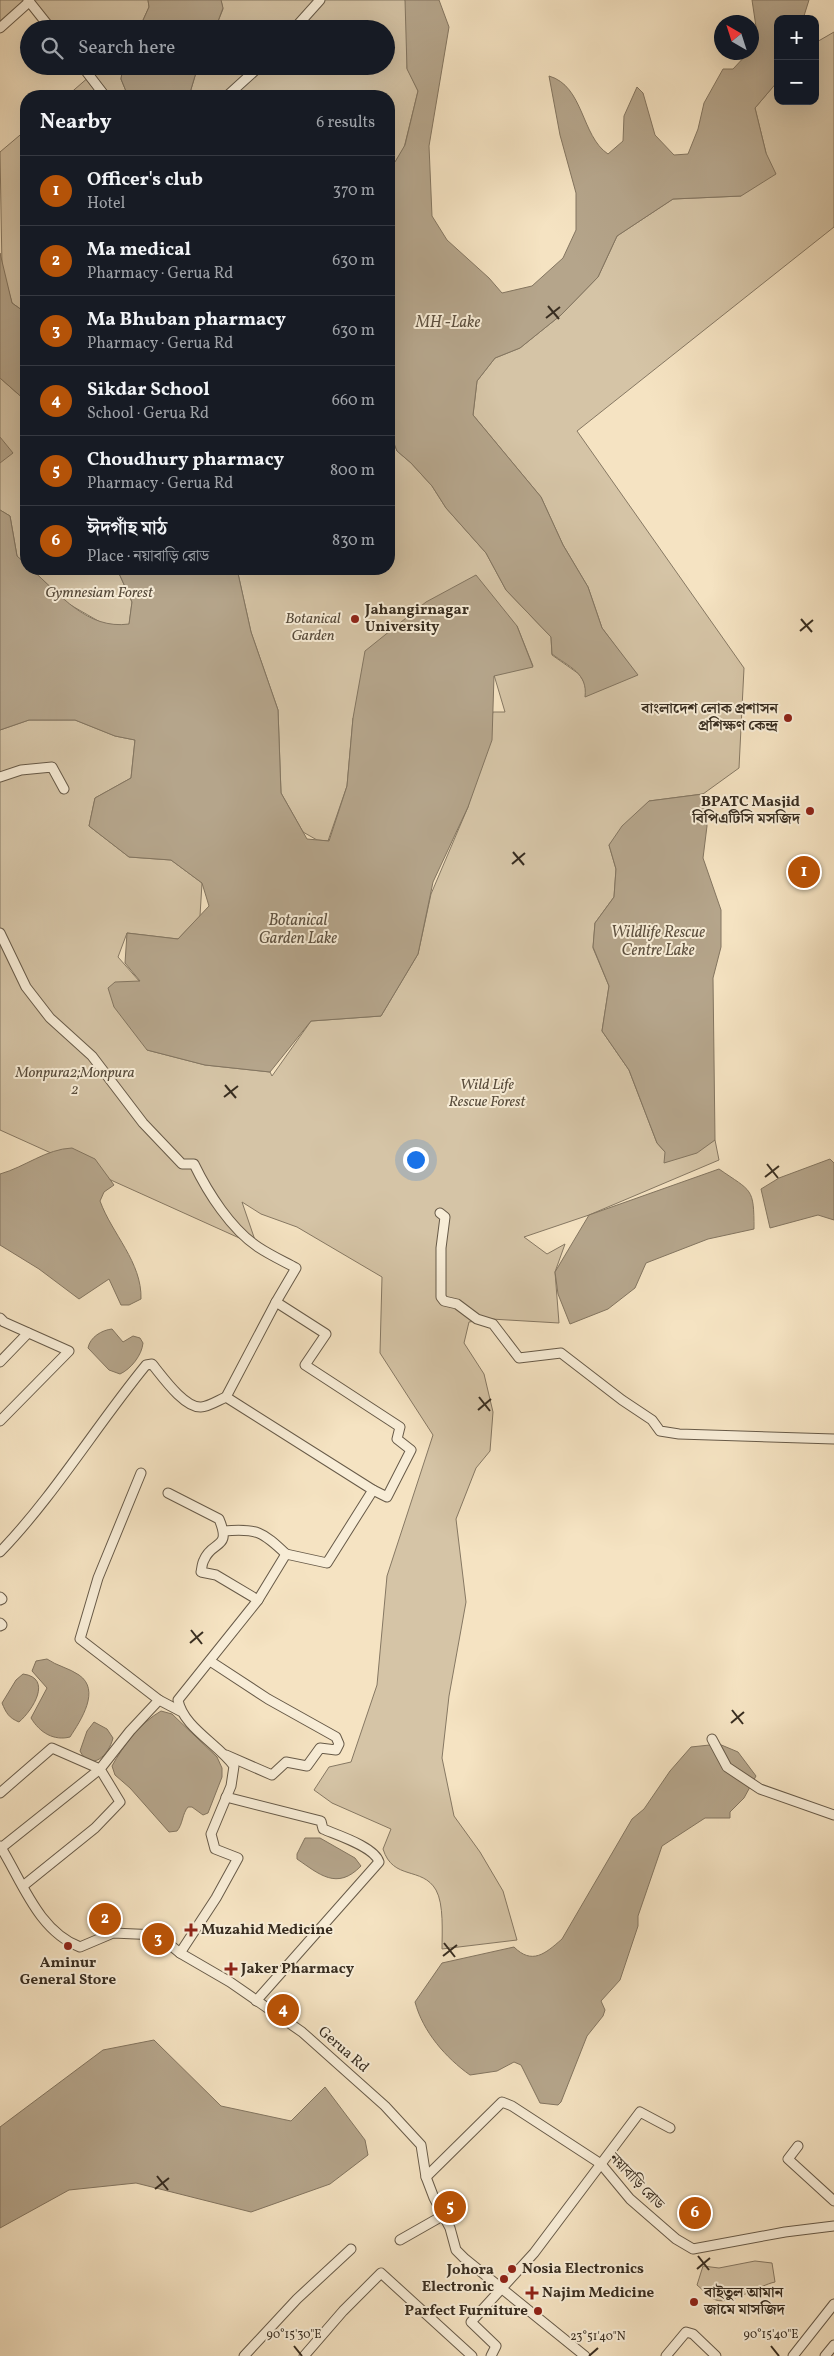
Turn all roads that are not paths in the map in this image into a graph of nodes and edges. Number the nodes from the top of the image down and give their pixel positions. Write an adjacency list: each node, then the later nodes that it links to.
1 (320, 0): 4 (street)
2 (28, 1): 3 (street); 5 (street)
3 (44, 20)
4 (302, 20)
5 (0, 28)
6 (89, 75): 8 (street)
7 (250, 75): 9 (street)
8 (101, 90)
9 (233, 90)
10 (0, 777): 11 (street)
11 (64, 789)
12 (0, 933): 14 (street)
13 (440, 1213): 20 (street)
14 (276, 1302): 18 (street); 22 (street)
15 (0, 1318): 16 (street)
16 (28, 1333): 17 (street); 19 (street)
17 (0, 1362)
18 (226, 1397): 22 (street); 25 (street)
19 (0, 1420)
20 (834, 1439)
21 (141, 1473): 29 (street)
22 (373, 1490): 26 (street)
23 (168, 1493): 24 (street)
24 (224, 1531): 26 (street); 27 (street)
25 (0, 1552)
26 (286, 1554): 27 (street)
27 (258, 1600): 28 (street)
28 (210, 1661): 30 (street); 32 (street)
29 (158, 1700): 30 (street); 33 (street)
30 (180, 1711): 32 (street)
31 (712, 1739): 36 (street)
32 (226, 1755): 35 (street)
33 (100, 1769): 34 (street); 37 (street); 38 (street)
34 (0, 1793)
35 (226, 1797): 39 (street); 40 (street)
36 (834, 1815)
37 (1, 1847): 38 (street, Gerua Rd)
38 (23, 1886): 39 (street, Gerua Rd)
39 (180, 1953): 40 (street, Gerua Rd)
40 (256, 2001): 44 (street, Gerua Rd)
41 (670, 2128): 43 (street)
42 (798, 2146): 45 (street)
43 (601, 2164): 44 (street, নয়াবাড়ি রোড); 47 (street, নয়াবাড়ি রোড); 50 (street)
44 (426, 2177): 46 (street, Gerua Rd)
45 (834, 2201)
46 (444, 2215): 48 (street); 50 (street, Gerua Rd)
47 (834, 2226)
48 (400, 2240)
49 (351, 2249): 53 (street)
50 (501, 2288): 56 (street); 57 (street, Gerua Rd)
51 (834, 2304): 60 (street)
52 (834, 2345): 61 (street)
53 (244, 2356)
54 (304, 2356): 55 (street)
55 (472, 2356)
56 (491, 2356)
57 (585, 2356)
58 (666, 2356): 59 (street)
59 (716, 2356)
60 (793, 2356)
61 (826, 2356)

